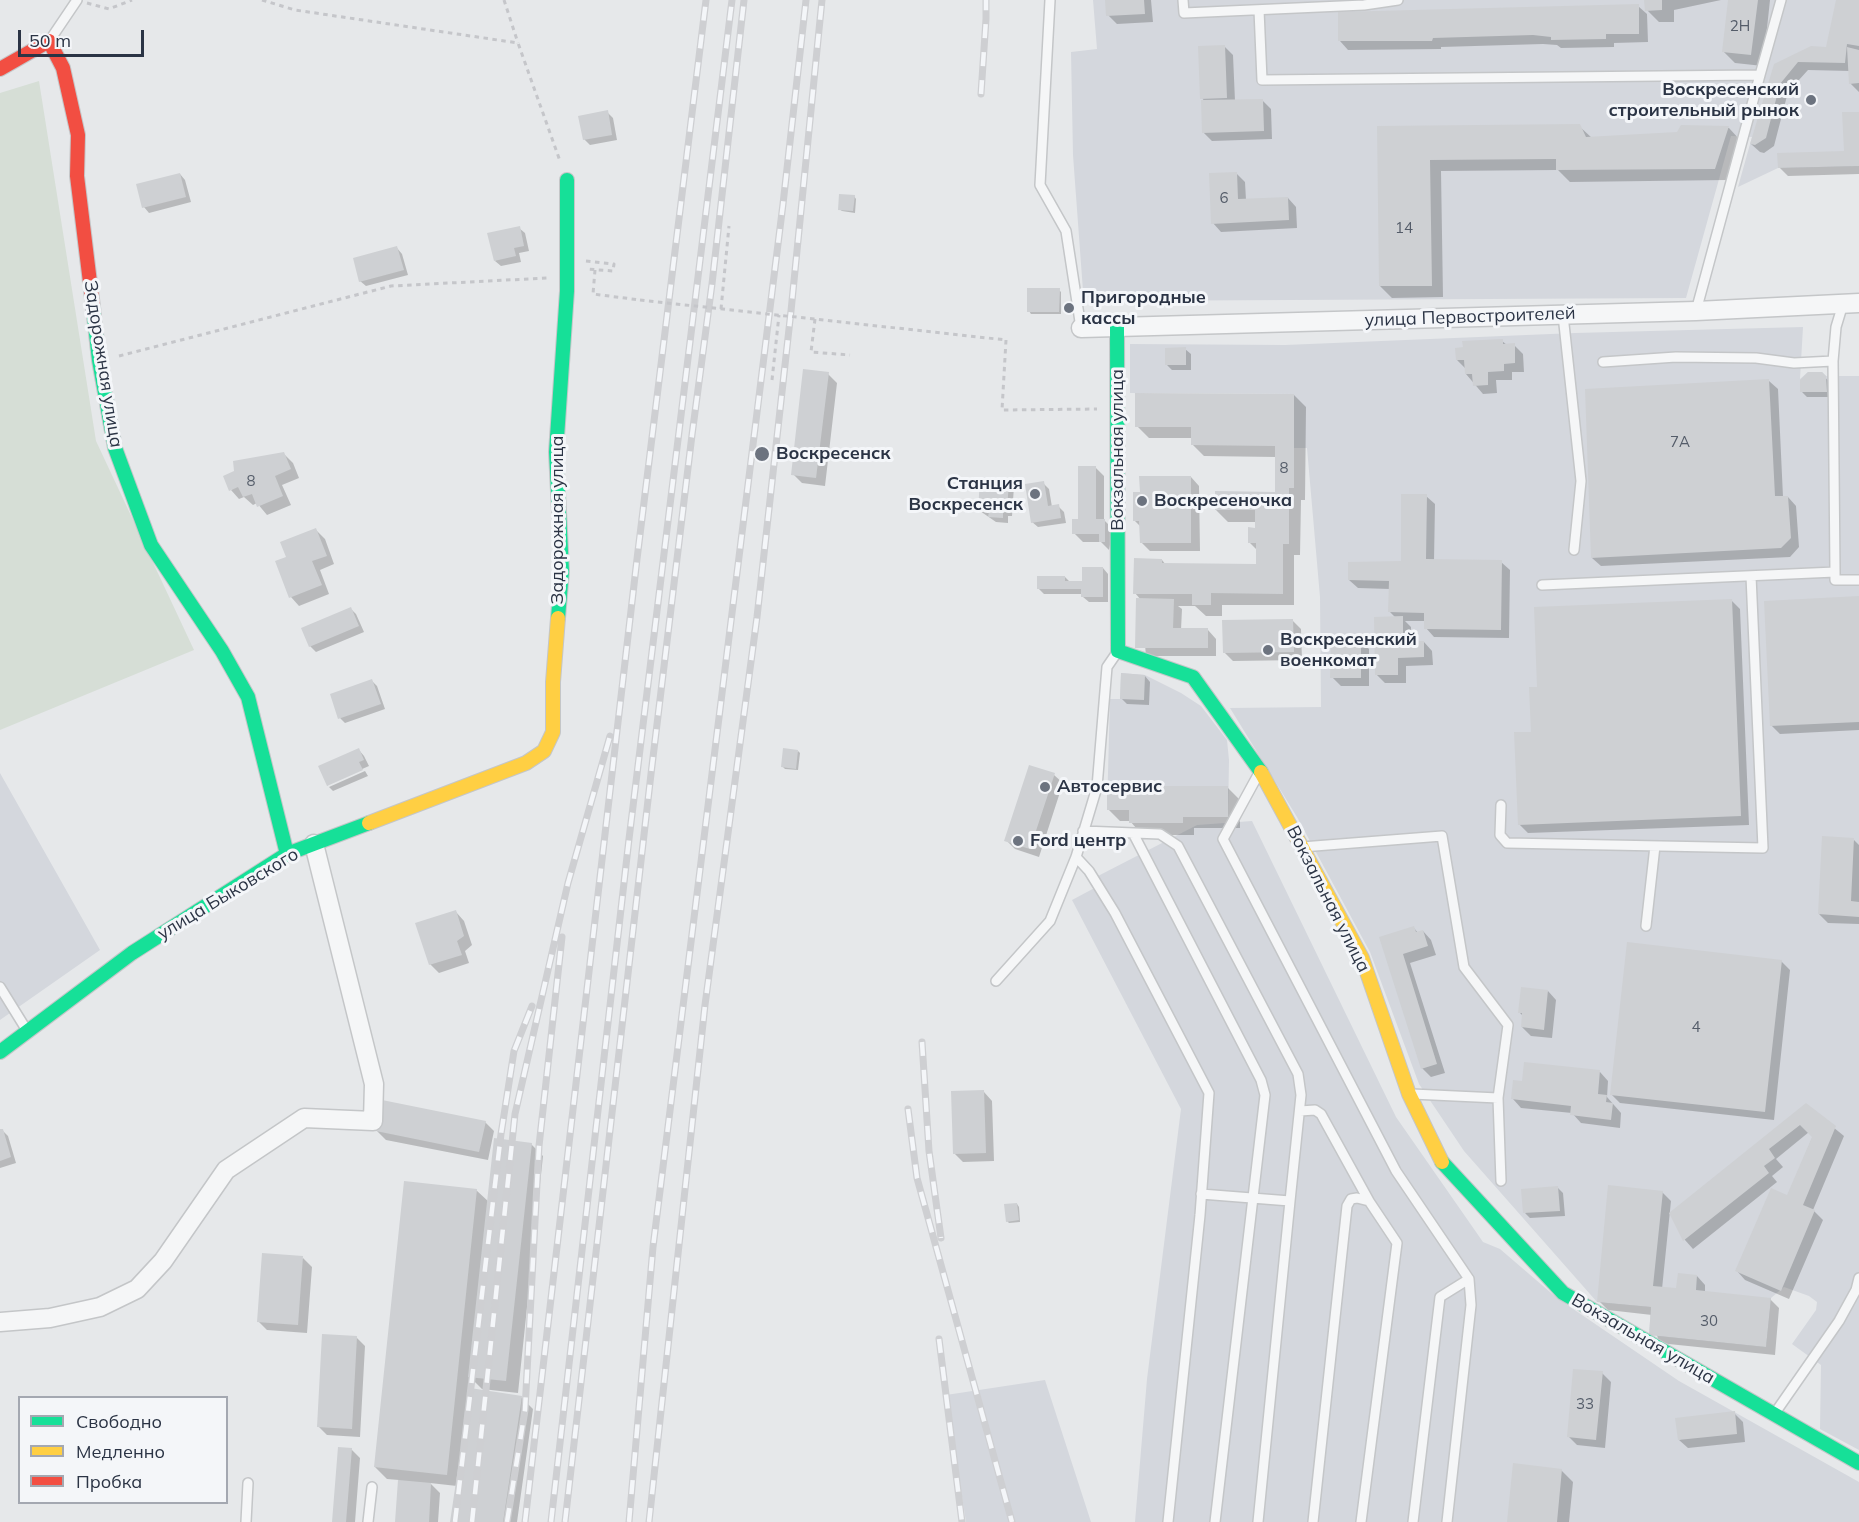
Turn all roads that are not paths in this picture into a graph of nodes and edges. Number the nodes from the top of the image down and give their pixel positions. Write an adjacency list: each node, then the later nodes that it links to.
1 (1050, 0): 15 (lane)
2 (1183, 0): 6 (lane)
3 (1398, 0): 6 (lane)
4 (1781, 0): 9 (lane)
5 (77, 1): 7 (lane)
6 (1259, 9): 9 (lane)
7 (49, 42): 8 (street); 32 (street, Задорожная улица)
8 (0, 69)
9 (1760, 75): 12 (lane)
10 (567, 180): 24 (street, Задорожная улица)
11 (1851, 303): 12 (street, улица Первостроителей); 16 (lane)
12 (1696, 311): 13 (street, улица Первостроителей)
13 (1563, 315): 14 (street, улица Первостроителей); 18 (lane)
14 (1117, 327): 15 (street, улица Первостроителей); 23 (street, Вокзальная улица)
15 (1081, 328)
16 (1833, 361): 17 (lane); 19 (lane)
17 (1603, 362)
18 (1574, 550)
19 (1835, 572): 20 (lane); 21 (lane)
20 (1751, 576): 22 (lane); 30 (lane)
21 (1859, 580)
22 (1542, 585)
23 (1118, 651): 25 (street, Вокзальная улица); 27 (lane)
24 (544, 751): 29 (street, улица Быковского)
25 (1260, 771): 31 (street, Вокзальная улица); 48 (lane)
26 (1501, 805): 30 (lane)
27 (1083, 831): 28 (lane); 33 (lane)
28 (1132, 833): 41 (lane); 44 (lane)
29 (314, 844): 32 (street, улица Быковского); 49 (street)
30 (1655, 846): 34 (lane)
31 (1302, 848): 39 (street, Вокзальная улица); 40 (lane)
32 (287, 854): 37 (street, улица Быковского)
33 (1076, 857): 35 (lane); 43 (lane)
34 (1646, 926)
35 (996, 981)
36 (0, 987): 37 (lane)
37 (27, 1032): 38 (street, улица Быковского)
38 (0, 1052)
39 (1409, 1094): 40 (lane); 50 (street, Вокзальная улица)
40 (1498, 1098): 42 (lane)
41 (1300, 1111): 45 (lane); 46 (lane)
42 (1501, 1181)
43 (1201, 1194): 44 (lane); 56 (lane)
44 (1254, 1198): 45 (lane); 57 (lane)
45 (1290, 1201): 58 (lane)
46 (1369, 1201): 59 (lane); 60 (lane)
47 (1859, 1278): 50 (lane)
48 (1469, 1279): 61 (lane); 62 (lane)
49 (0, 1322)
50 (1774, 1414): 51 (street, Вокзальная улица)
51 (1859, 1463)
52 (248, 1483): 54 (lane)
53 (372, 1487): 55 (lane)
54 (246, 1522)
55 (368, 1522)
56 (1168, 1522)
57 (1215, 1522)
58 (1258, 1522)
59 (1312, 1522)
60 (1361, 1522)
61 (1413, 1522)
62 (1447, 1522)

